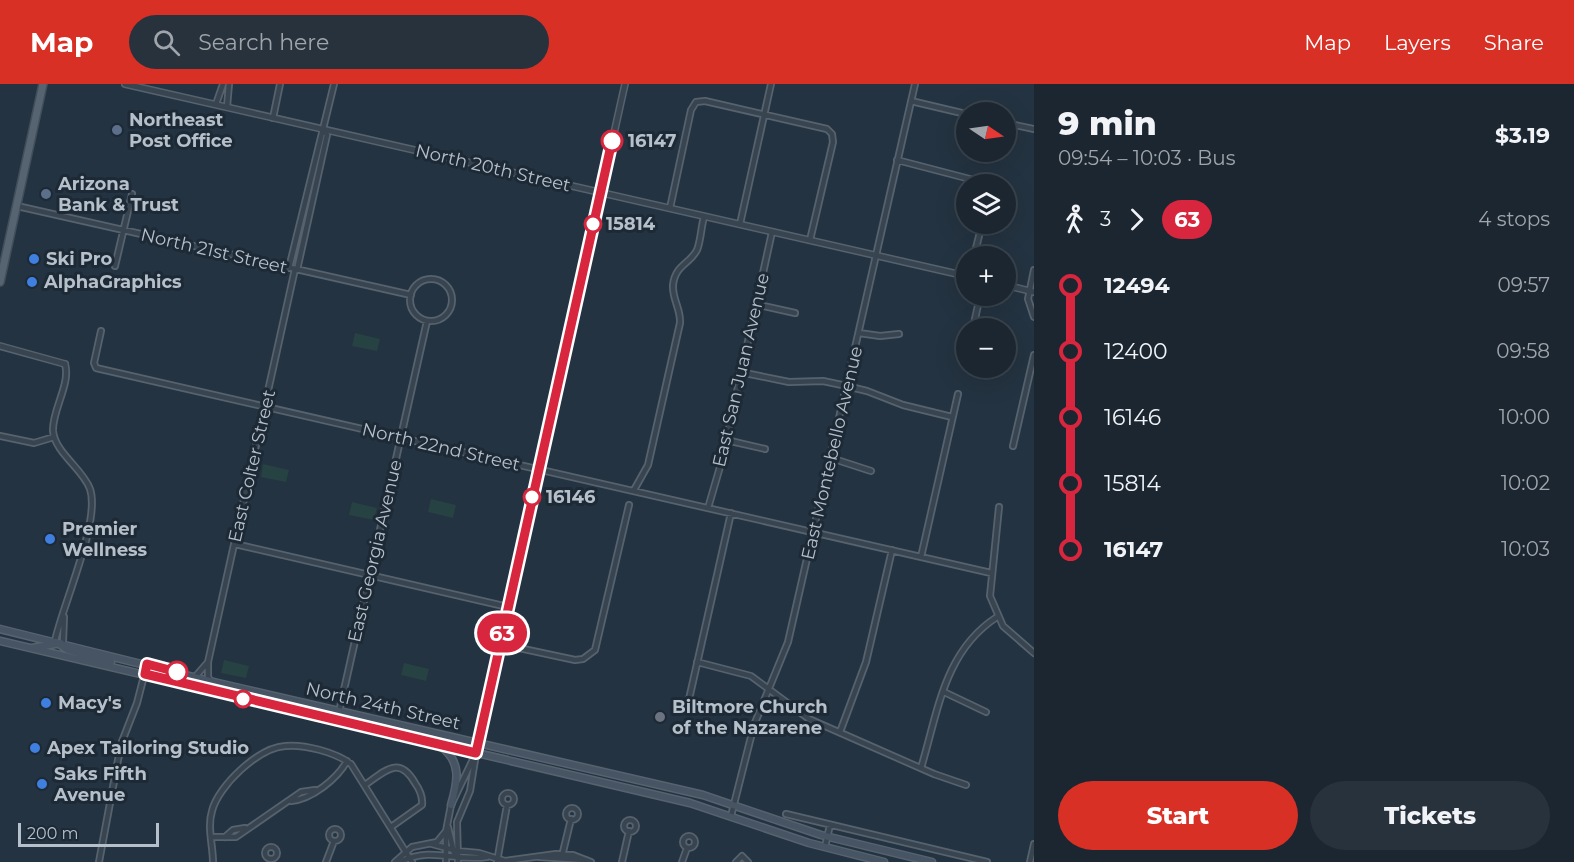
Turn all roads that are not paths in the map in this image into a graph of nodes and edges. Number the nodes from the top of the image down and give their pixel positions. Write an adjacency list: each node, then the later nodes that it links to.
1 (43, 84): 23 (main road)
2 (125, 84): 11 (street, North 20th Street)
3 (223, 84): 11 (street)
4 (229, 84): 12 (street)
5 (280, 84): 15 (street)
6 (334, 84): 17 (street, East Colter Street)
7 (625, 84): 21 (street)
8 (771, 84): 14 (street)
9 (915, 84): 10 (street, East Montebello Avenue)
10 (911, 101): 13 (street); 19 (street, East Montebello Avenue)
11 (216, 104): 12 (street, North 20th Street)
12 (226, 107): 15 (street, North 20th Street)
13 (956, 112)
14 (764, 115): 24 (street); 26 (street); 29 (street)
15 (273, 118): 17 (street, North 20th Street)
16 (1016, 125): 18 (street)
17 (324, 129): 21 (street, North 20th Street); 32 (street, East Colter Street)
18 (1034, 129)
19 (897, 160): 20 (street); 30 (street, East Montebello Avenue)
20 (956, 175)
21 (600, 193): 24 (street, North 20th Street); 61 (street)
22 (132, 194): 27 (street)
23 (17, 206): 27 (street, North 21st Street); 35 (main road)
24 (670, 208): 25 (street, North 20th Street)
25 (704, 217): 26 (street, North 20th Street); 63 (street)
26 (740, 224): 28 (street, North 20th Street)
27 (123, 230): 31 (street); 32 (street, North 21st Street)
28 (772, 232): 29 (street, North 20th Street); 39 (street, East San Juan Avenue)
29 (810, 240): 30 (street, North 20th Street)
30 (876, 255): 34 (street, North 20th Street); 44 (street, East Montebello Avenue)
31 (115, 266)
32 (294, 269): 38 (street, North 21st Street); 52 (street, East Colter Street)
33 (1034, 270): 37 (street)
34 (956, 274)
35 (0, 282)
36 (1016, 287): 37 (street)
37 (1032, 291): 41 (street)
38 (411, 294): 42 (street); 42 (street)
39 (755, 304): 40 (street); 49 (street, East San Juan Avenue)
40 (795, 313)
41 (1034, 316)
42 (427, 321): 56 (street, East Georgia Avenue)
43 (101, 331): 52 (street, North 22nd Street)
44 (859, 333): 45 (street); 50 (street, East Montebello Avenue)
45 (899, 334)
46 (0, 346): 48 (street)
47 (1034, 355): 58 (street)
48 (65, 364): 55 (street)
49 (740, 372): 50 (street); 57 (street, East San Juan Avenue)
50 (847, 386): 53 (street); 60 (street, East Montebello Avenue)
51 (958, 394): 53 (street)
52 (265, 406): 56 (street, North 22nd Street); 69 (street, East Colter Street)
53 (952, 417): 71 (street)
54 (0, 436): 55 (street)
55 (54, 437): 78 (street)
56 (401, 437): 61 (street, North 22nd Street); 73 (street, East Georgia Avenue)
57 (726, 440): 59 (street); 66 (street, East San Juan Avenue)
58 (1013, 446)
59 (765, 449)
60 (831, 458): 62 (street); 68 (street, East Montebello Avenue)
61 (538, 470): 63 (street, North 22nd Street); 74 (street)
62 (871, 471)
63 (634, 490): 66 (street, North 22nd Street)
64 (629, 505): 79 (street)
65 (999, 507): 72 (street)
66 (708, 508): 67 (street, North 22nd Street)
67 (731, 513): 68 (street, North 22nd Street); 83 (street)
68 (814, 532): 70 (street, North 22nd Street); 88 (street, East Montebello Avenue)
69 (235, 544): 73 (street); 82 (street, East Colter Street)
70 (892, 550): 71 (street, North 22nd Street); 93 (street)
71 (921, 556): 72 (street, North 22nd Street)
72 (991, 573): 75 (street)
73 (370, 576): 74 (street); 91 (street, East Georgia Avenue)
74 (508, 607): 79 (street)
75 (997, 617): 81 (street); 89 (street)
76 (0, 628): 78 (main road, North 24th Street)
77 (0, 641): 80 (main road, North 24th Street)
78 (59, 643): 80 (main road); 84 (main road, North 24th Street); 85 (main road)
79 (500, 644): 94 (street)
80 (31, 648): 85 (main road, North 24th Street)
81 (1034, 653)
82 (208, 662): 86 (street, East Colter Street); 87 (street, East Colter Street)
83 (697, 662): 88 (street); 90 (street)
84 (147, 664): 85 (street); 86 (main road, North 24th Street)
85 (145, 674): 95 (main road, North 24th Street); 130 (street)
86 (195, 677): 87 (main road, North 24th Street)
87 (211, 682): 91 (main road, North 24th Street)
88 (771, 689): 93 (street); 105 (street, East Montebello Avenue)
89 (944, 692): 92 (street); 98 (street)
90 (687, 708)
91 (339, 712): 94 (main road, North 24th Street)
92 (986, 712)
93 (840, 732): 98 (street)
94 (479, 743): 96 (street); 99 (main road, North 24th Street)
95 (437, 744): 96 (main road, North 24th Street); 103 (main road)
96 (476, 753): 102 (main road, North 24th Street); 103 (street); 109 (street)
97 (347, 761): 101 (street); 114 (street); 114 (street)
98 (921, 768): 100 (street)
99 (621, 775): 102 (main road); 105 (main road, North 24th Street)
100 (966, 784)
101 (365, 785): 112 (street); 112 (street)
102 (618, 786): 107 (main road, North 24th Street)
103 (451, 805): 110 (street)
104 (507, 805): 128 (street)
105 (734, 805): 107 (street, East Montebello Avenue); 115 (main road, North 24th Street)
106 (786, 814): 111 (street)
107 (731, 816): 119 (main road, North 24th Street)
108 (571, 819): 125 (street)
109 (458, 822): 110 (street); 122 (street)
110 (447, 825): 117 (street); 122 (street); 123 (street)
111 (830, 825): 115 (street); 141 (street)
112 (391, 827): 121 (street)
113 (629, 831): 135 (street)
114 (212, 837): 131 (street)
115 (827, 837): 119 (street); 140 (main road, North 24th Street)
116 (334, 841): 132 (street)
117 (432, 844): 121 (street); 123 (street)
118 (1034, 844): 142 (street)
119 (825, 847): 139 (main road, North 24th Street)
120 (687, 848): 136 (street)
121 (406, 851): 126 (street); 133 (street)
122 (455, 851): 123 (street); 124 (street); 127 (street)
123 (447, 857): 126 (street); 127 (street)
124 (487, 857): 127 (street); 128 (street)
125 (562, 858): 128 (street); 129 (street)
126 (411, 860): 134 (street)
127 (458, 860)
128 (497, 861)
129 (589, 861)
130 (99, 862)
131 (213, 862)
132 (326, 862)
133 (395, 862)
134 (400, 862)
135 (622, 862)
136 (682, 862)
137 (736, 862): 138 (street)
138 (748, 862)
139 (884, 862)
140 (932, 862)
141 (987, 862)
142 (1030, 862)

